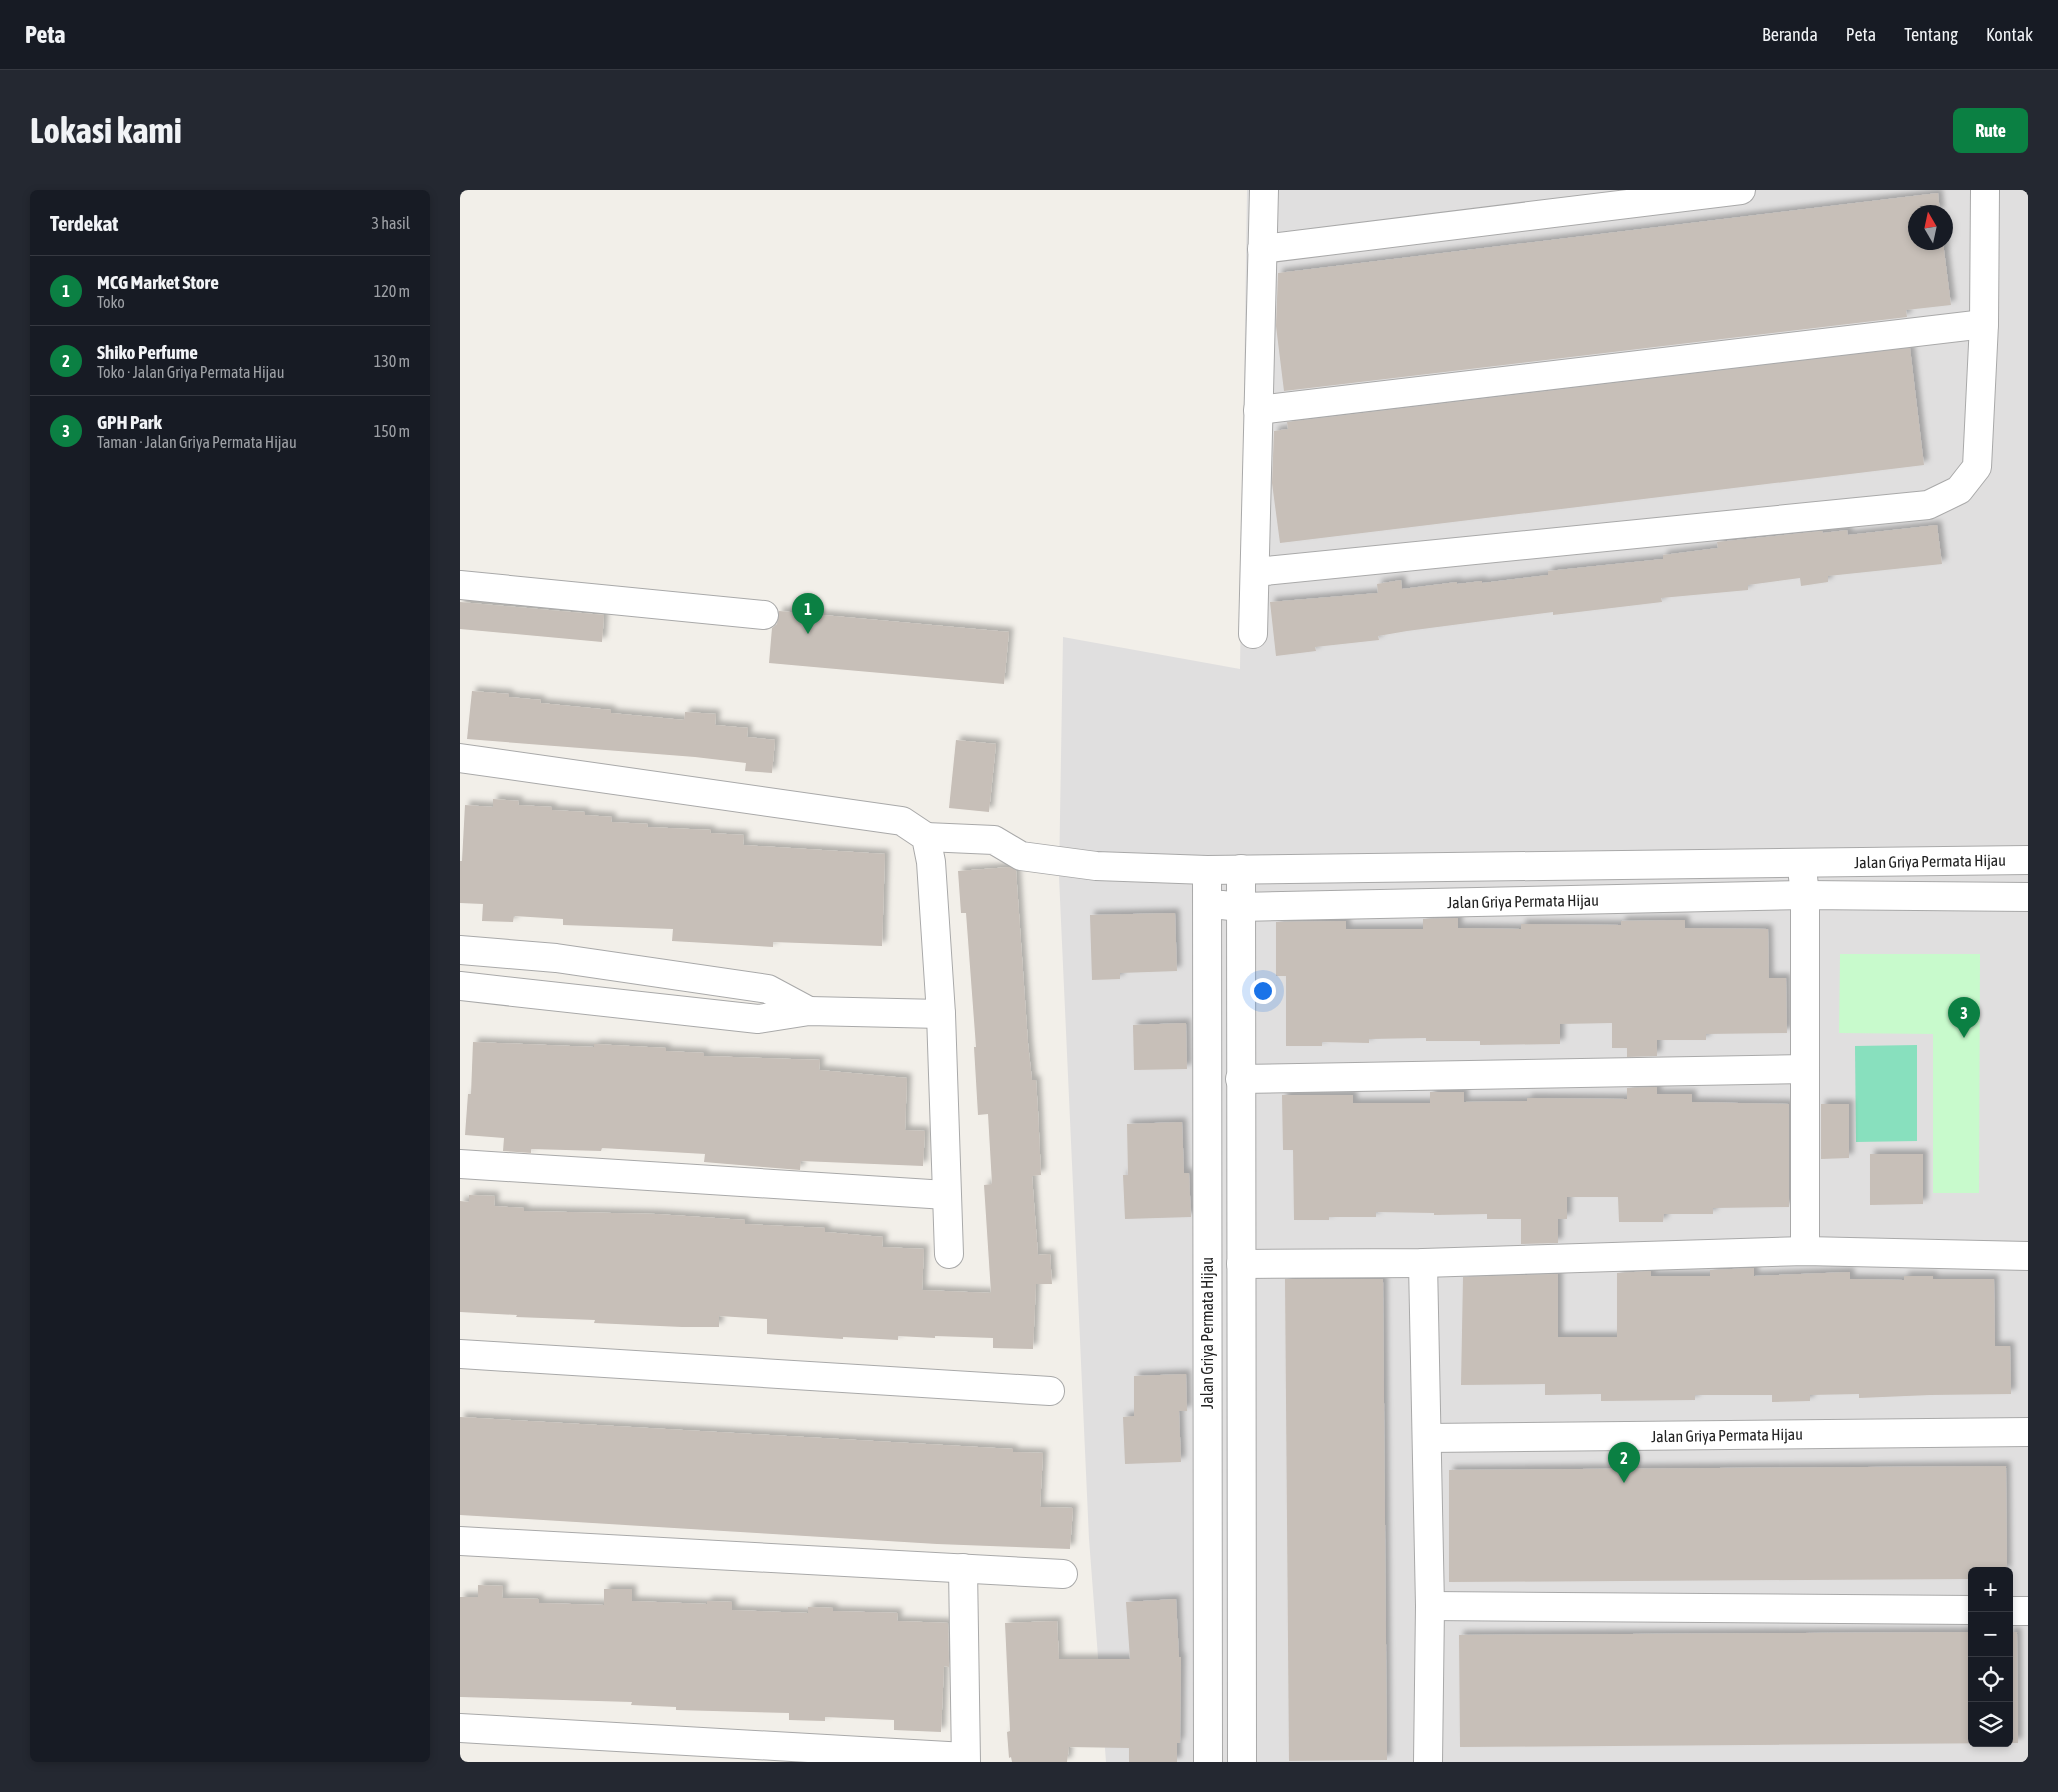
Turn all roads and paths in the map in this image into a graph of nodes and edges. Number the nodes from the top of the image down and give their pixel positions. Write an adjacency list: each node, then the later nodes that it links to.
1 (1264, 190): 4 (street)
2 (1741, 190): 4 (street)
3 (1985, 190): 5 (street)
4 (1262, 249): 6 (street)
5 (1984, 324): 6 (street); 7 (street)
6 (1258, 410): 7 (street)
7 (1255, 572): 10 (street)
8 (460, 585): 9 (street)
9 (764, 615)
10 (1253, 634)
11 (460, 758): 12 (street)
12 (926, 837): 15 (street); 24 (street)
13 (2028, 860): 14 (street, Jalan Griya Permata Hijau)
14 (1801, 863): 16 (street, Jalan Griya Permata Hijau); 17 (street)
15 (1207, 870): 16 (street, Jalan Griya Permata Hijau); 19 (street, Jalan Griya Permata Hijau)
16 (1241, 870): 20 (street, Jalan Griya Permata Hijau)
17 (1805, 895): 18 (street, Jalan Griya Permata Hijau); 20 (street, Jalan Griya Permata Hijau); 25 (street)
18 (2028, 896)
19 (1207, 903): 20 (street, Jalan Griya Permata Hijau); 47 (street, Jalan Griya Permata Hijau)
20 (1240, 907): 26 (street, Jalan Griya Permata Hijau)
21 (460, 950): 23 (street)
22 (460, 986): 23 (street)
23 (809, 1011): 24 (street)
24 (941, 1014): 28 (street)
25 (1805, 1070): 26 (street); 29 (street)
26 (1240, 1079): 33 (street, Jalan Griya Permata Hijau)
27 (460, 1164): 28 (street)
28 (946, 1195): 30 (street)
29 (1805, 1251): 31 (street, Jalan Griya Permata Hijau); 32 (street, Jalan Griya Permata Hijau)
30 (949, 1254)
31 (2028, 1256)
32 (1423, 1263): 33 (street, Jalan Griya Permata Hijau); 37 (street)
33 (1241, 1264): 48 (street, Jalan Griya Permata Hijau)
34 (460, 1354): 35 (street)
35 (1050, 1392)
36 (2028, 1432): 37 (street, Jalan Griya Permata Hijau)
37 (1427, 1438): 41 (street)
38 (460, 1541): 39 (street)
39 (963, 1568): 40 (street); 46 (street)
40 (1063, 1574)
41 (1430, 1606): 42 (street); 49 (street)
42 (1968, 1610)
43 (2013, 1611): 44 (street)
44 (2028, 1611)
45 (460, 1728): 46 (street)
46 (965, 1760)
47 (1208, 1762)
48 (1242, 1762)
49 (1428, 1762)

